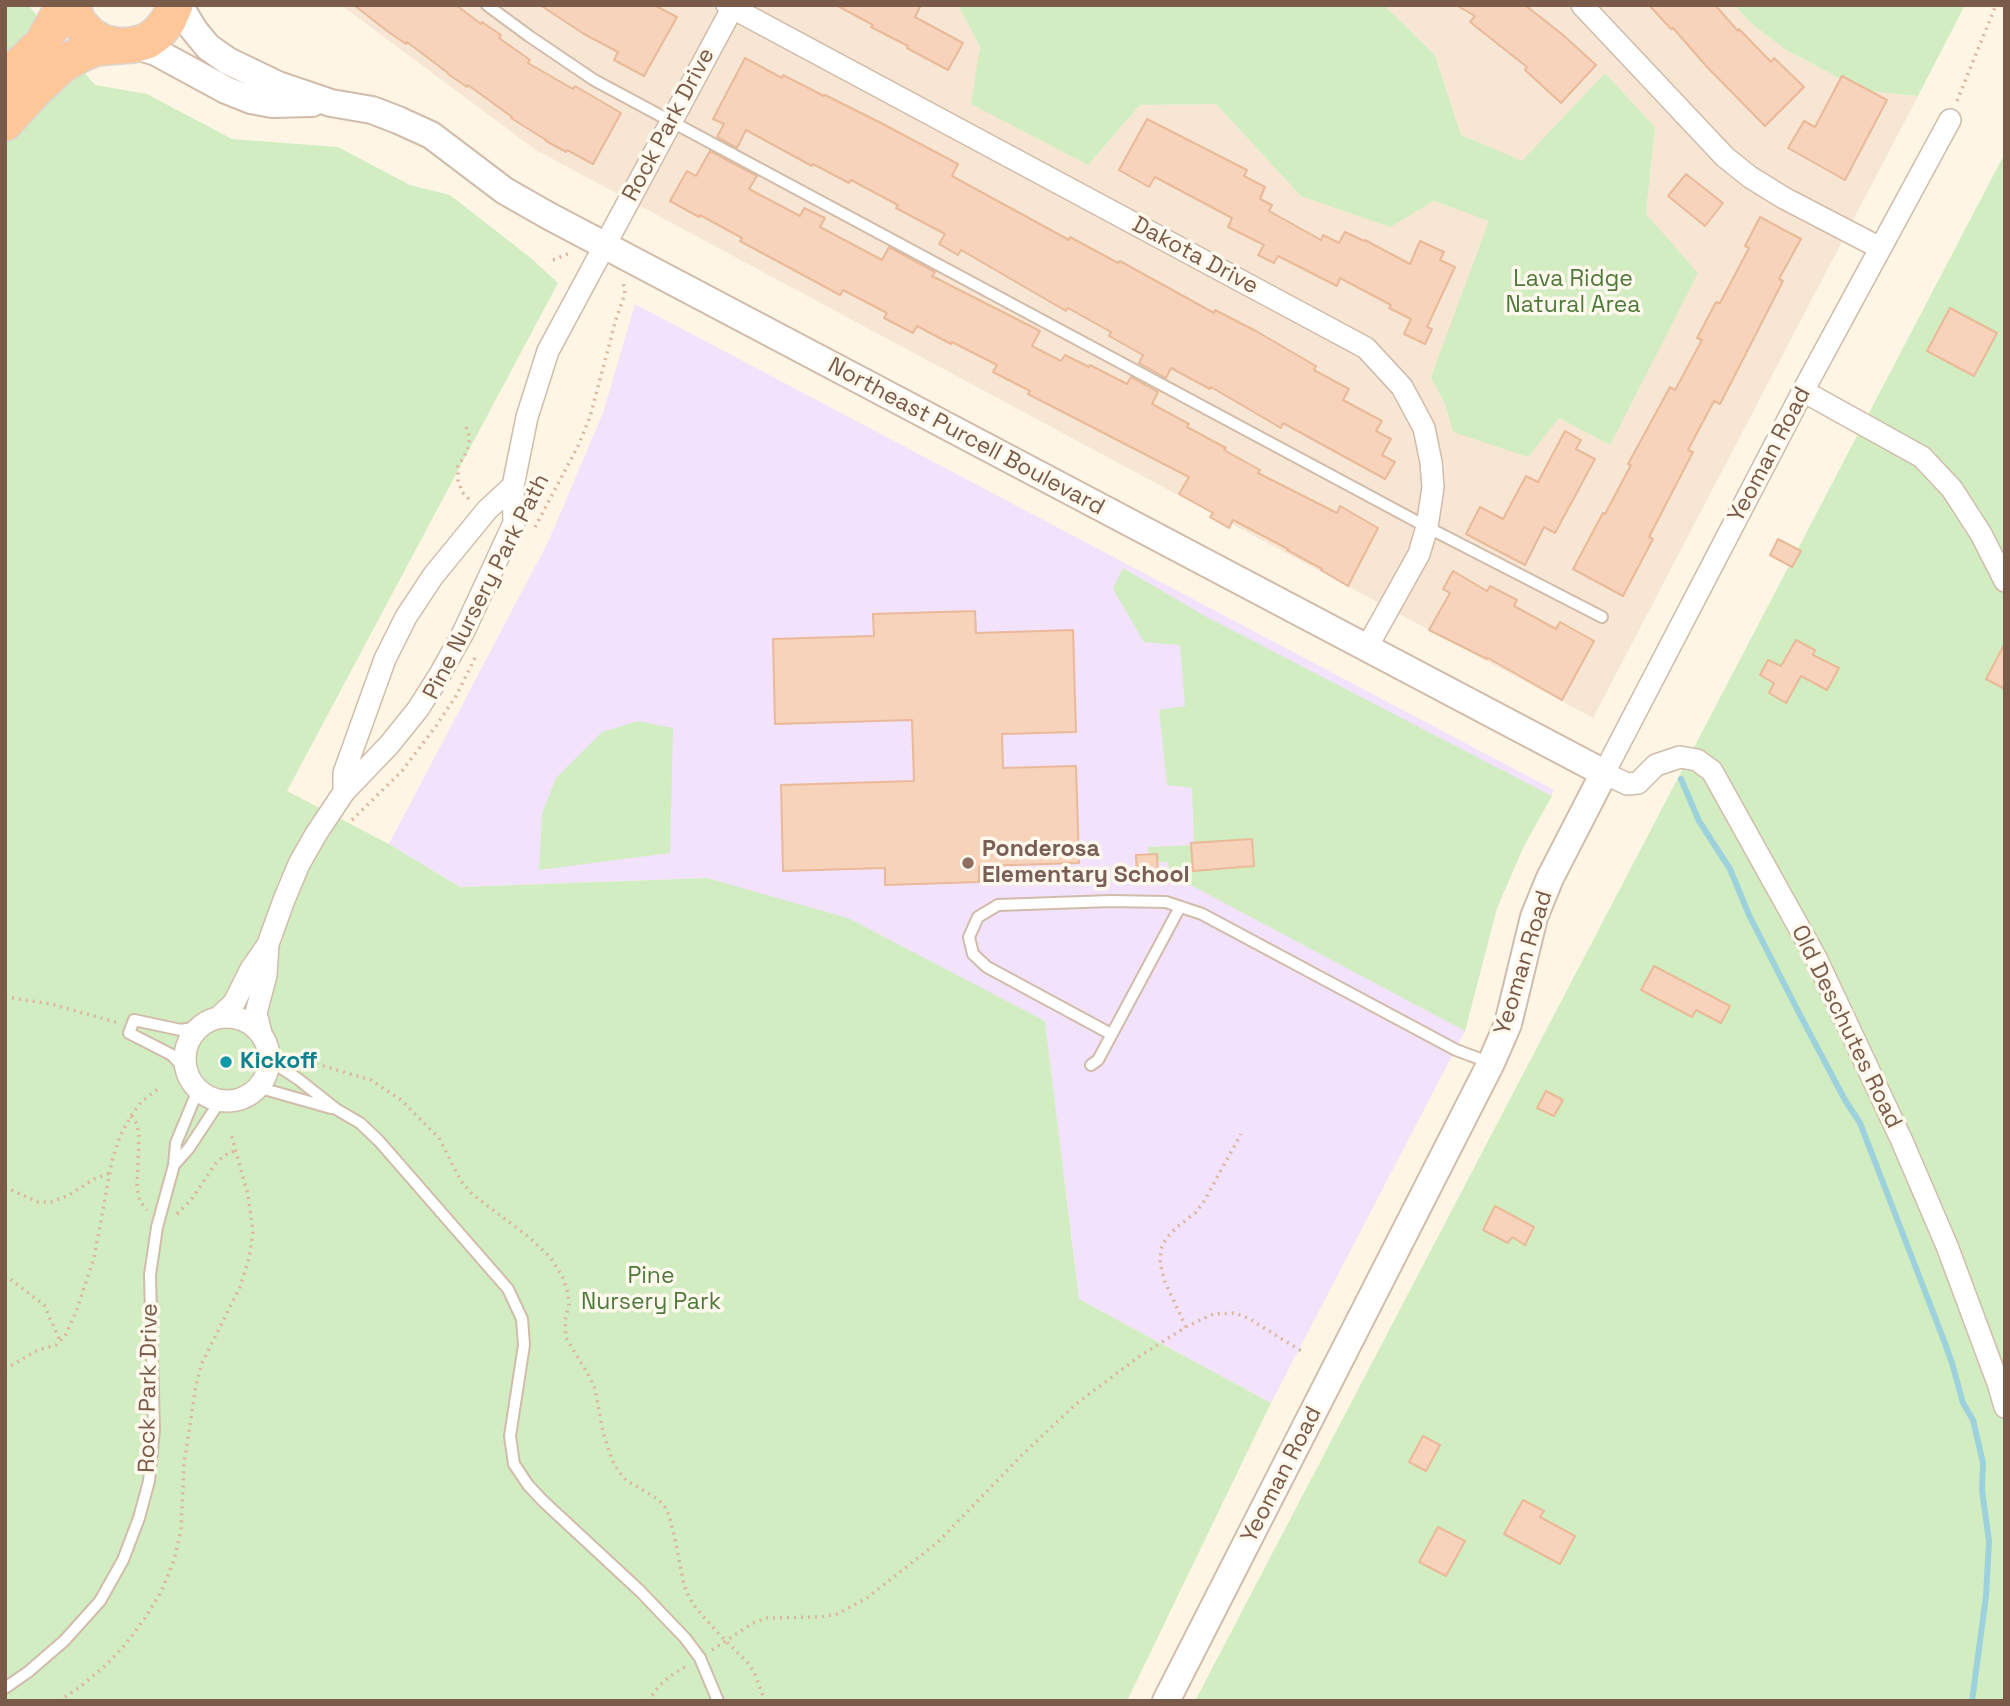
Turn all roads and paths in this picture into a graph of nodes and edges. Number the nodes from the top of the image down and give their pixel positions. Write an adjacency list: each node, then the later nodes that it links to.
1 (64, 5): 9 (highway)
2 (71, 5): 8 (highway)
3 (177, 5): 8 (highway); 10 (street, Northeast Purcell Boulevard)
4 (487, 5): 12 (lane)
5 (1582, 5): 15 (street)
6 (1996, 5): 11 (path)
7 (731, 6): 12 (street, Rock Park Drive); 23 (street, Dakota Drive)
8 (126, 46): 10 (street, Northeast Purcell Boulevard); 13 (highway)
9 (5, 79)
10 (331, 103): 14 (street, Northeast Purcell Boulevard)
11 (1950, 120): 15 (street, Yeoman Road)
12 (671, 122): 14 (street, Rock Park Drive); 23 (lane)
13 (5, 123)
14 (605, 246): 21 (street, Rock Park Drive); 28 (street, Northeast Purcell Boulevard)
15 (1880, 248): 19 (street, Yeoman Road)
16 (572, 253): 17 (path)
17 (553, 260)
18 (623, 281): 24 (path, Pine Nursery Park Path)
19 (1803, 391): 25 (street); 29 (street, Yeoman Road)
20 (466, 426): 22 (path)
21 (513, 486): 30 (street); 30 (street, Rock Park Drive)
22 (479, 505)
23 (1427, 527): 26 (lane); 28 (street, Dakota Drive)
24 (533, 531)
25 (2005, 581)
26 (1602, 617)
27 (479, 649): 31 (path, Pine Nursery Park Path)
28 (1366, 649): 29 (street, Northeast Purcell Boulevard)
29 (1604, 773): 42 (street, Yeoman Road); 60 (street, Old Deschutes Road)
30 (344, 792): 33 (street)
31 (348, 824)
32 (1180, 907): 39 (lane); 39 (lane); 42 (lane)
33 (268, 944): 35 (street); 38 (street)
34 (5, 997): 36 (path)
35 (219, 1017): 37 (street); 38 (street)
36 (132, 1026): 37 (lane); 44 (lane)
37 (198, 1027): 44 (street)
38 (261, 1033): 41 (street)
39 (1111, 1034): 43 (lane)
40 (292, 1056): 61 (path)
41 (270, 1060): 45 (street); 49 (lane)
42 (1491, 1063): 68 (street, Yeoman Road)
43 (1091, 1065)
44 (186, 1071): 47 (street)
45 (257, 1087): 48 (street); 49 (lane)
46 (158, 1089): 53 (path)
47 (198, 1090): 48 (street); 52 (lane, Rock Park Drive)
48 (220, 1101): 52 (lane, Rock Park Drive)
49 (336, 1109): 62 (lane)
50 (232, 1134): 64 (path)
51 (1241, 1134): 56 (path)
52 (174, 1165): 63 (lane, Rock Park Drive)
53 (110, 1173): 54 (path); 57 (path)
54 (5, 1187)
55 (5, 1275): 57 (path)
56 (1186, 1327): 58 (path); 61 (path)
57 (60, 1340): 59 (path)
58 (1303, 1352)
59 (5, 1369)
60 (2005, 1407)
61 (727, 1641): 62 (path); 67 (path)
62 (699, 1658): 65 (path); 66 (lane)
63 (5, 1688)
64 (59, 1701)
65 (648, 1701)
66 (718, 1701)
67 (765, 1701)
68 (1166, 1701)

